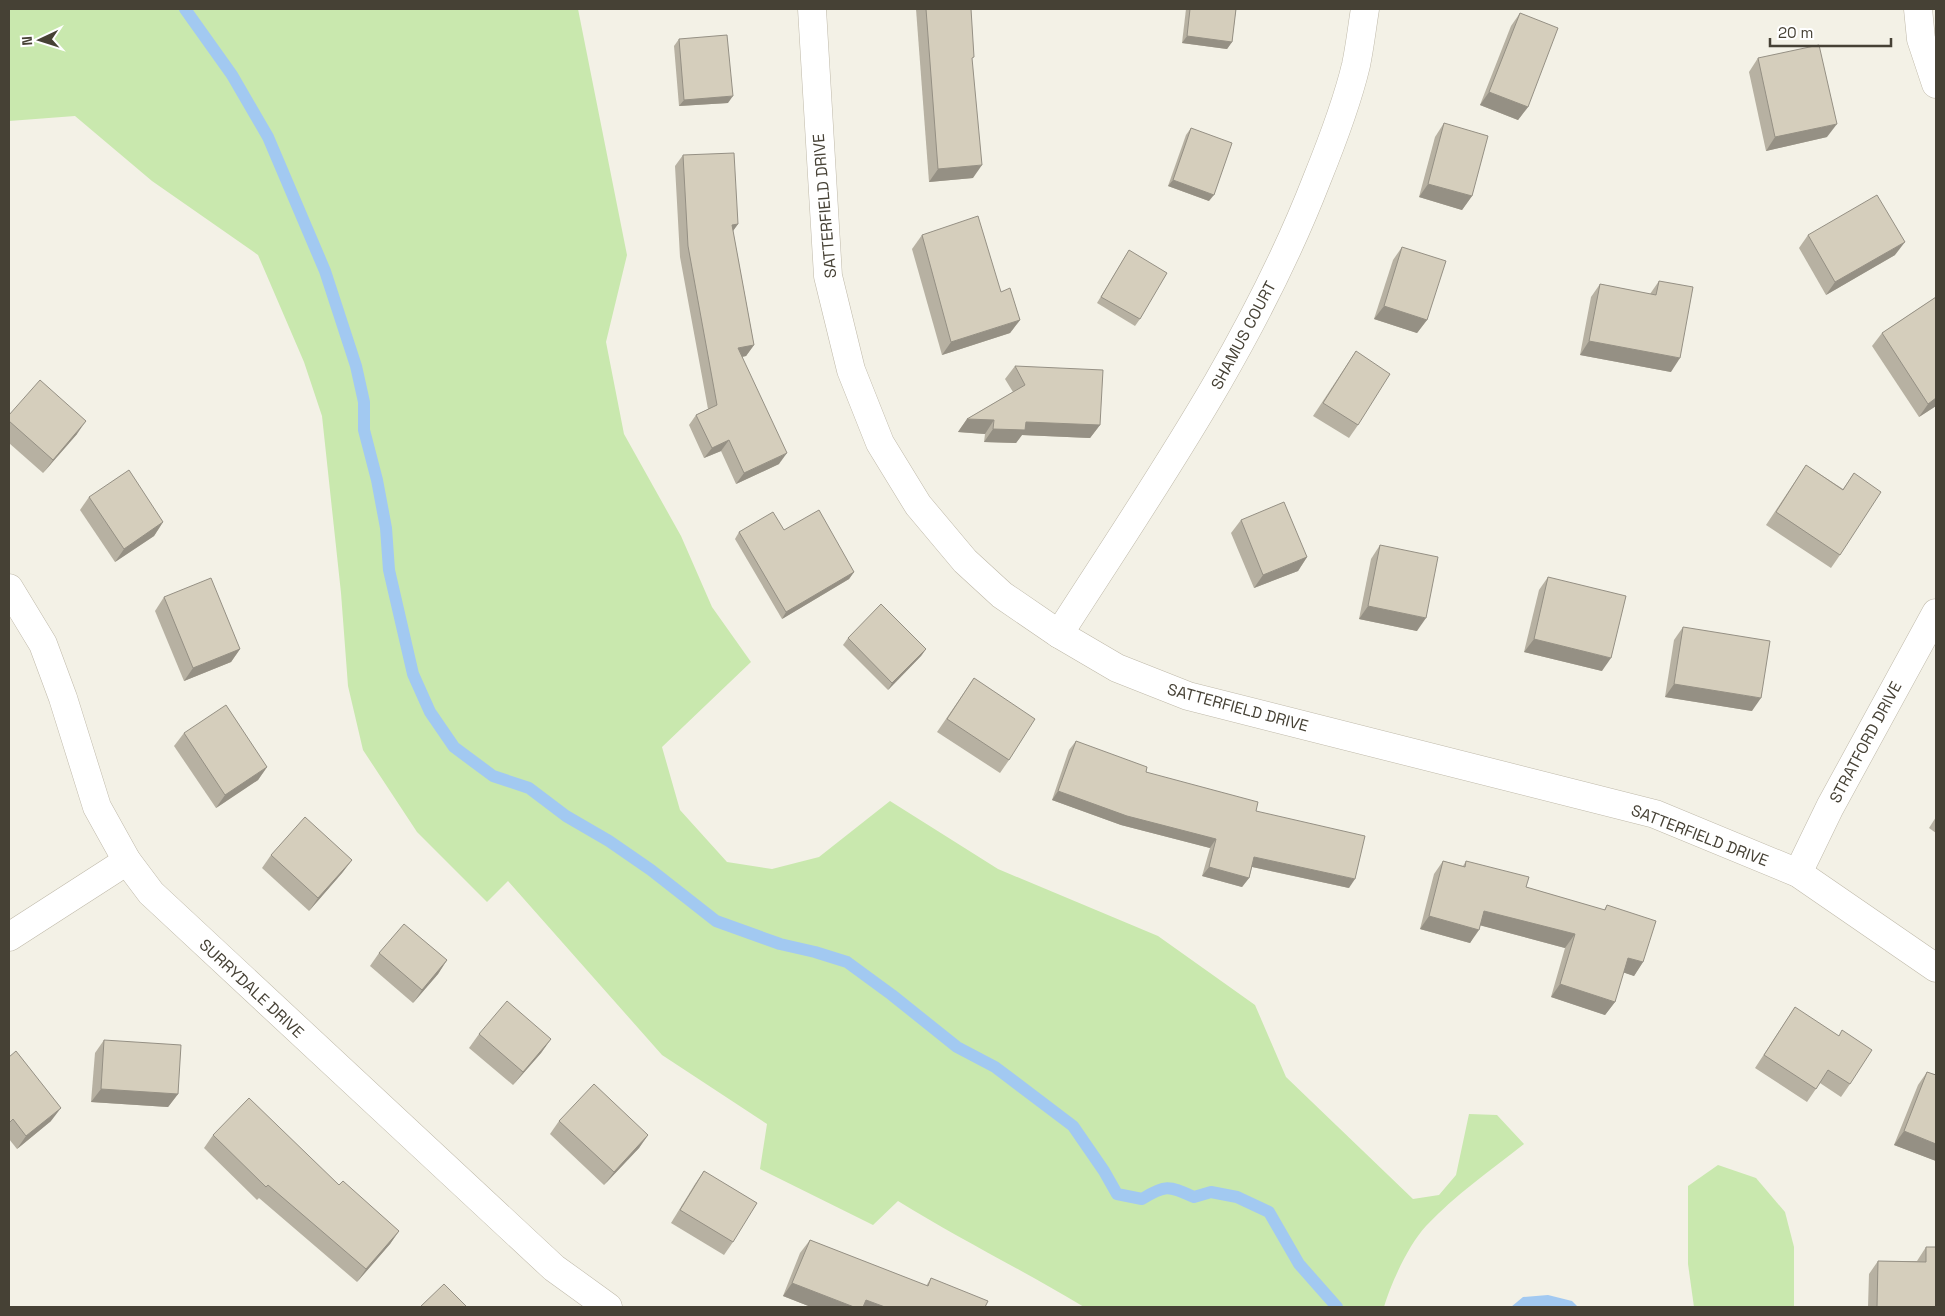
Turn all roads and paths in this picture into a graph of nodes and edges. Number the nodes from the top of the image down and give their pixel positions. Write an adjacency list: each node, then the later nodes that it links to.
1 (812, 9): 7 (street, SATTERFIELD DRIVE)
2 (1365, 9): 7 (street, SHAMUS COURT)
3 (1918, 9): 4 (street)
4 (1936, 84)
5 (9, 588): 8 (street, SURRYDALE DRIVE)
6 (1936, 613): 9 (street, STRATFORD DRIVE)
7 (1059, 634): 9 (street, SATTERFIELD DRIVE)
8 (127, 861): 10 (street); 12 (street, SURRYDALE DRIVE)
9 (1798, 873): 11 (street, SATTERFIELD DRIVE)
10 (9, 937)
11 (1936, 968)
12 (608, 1307)

